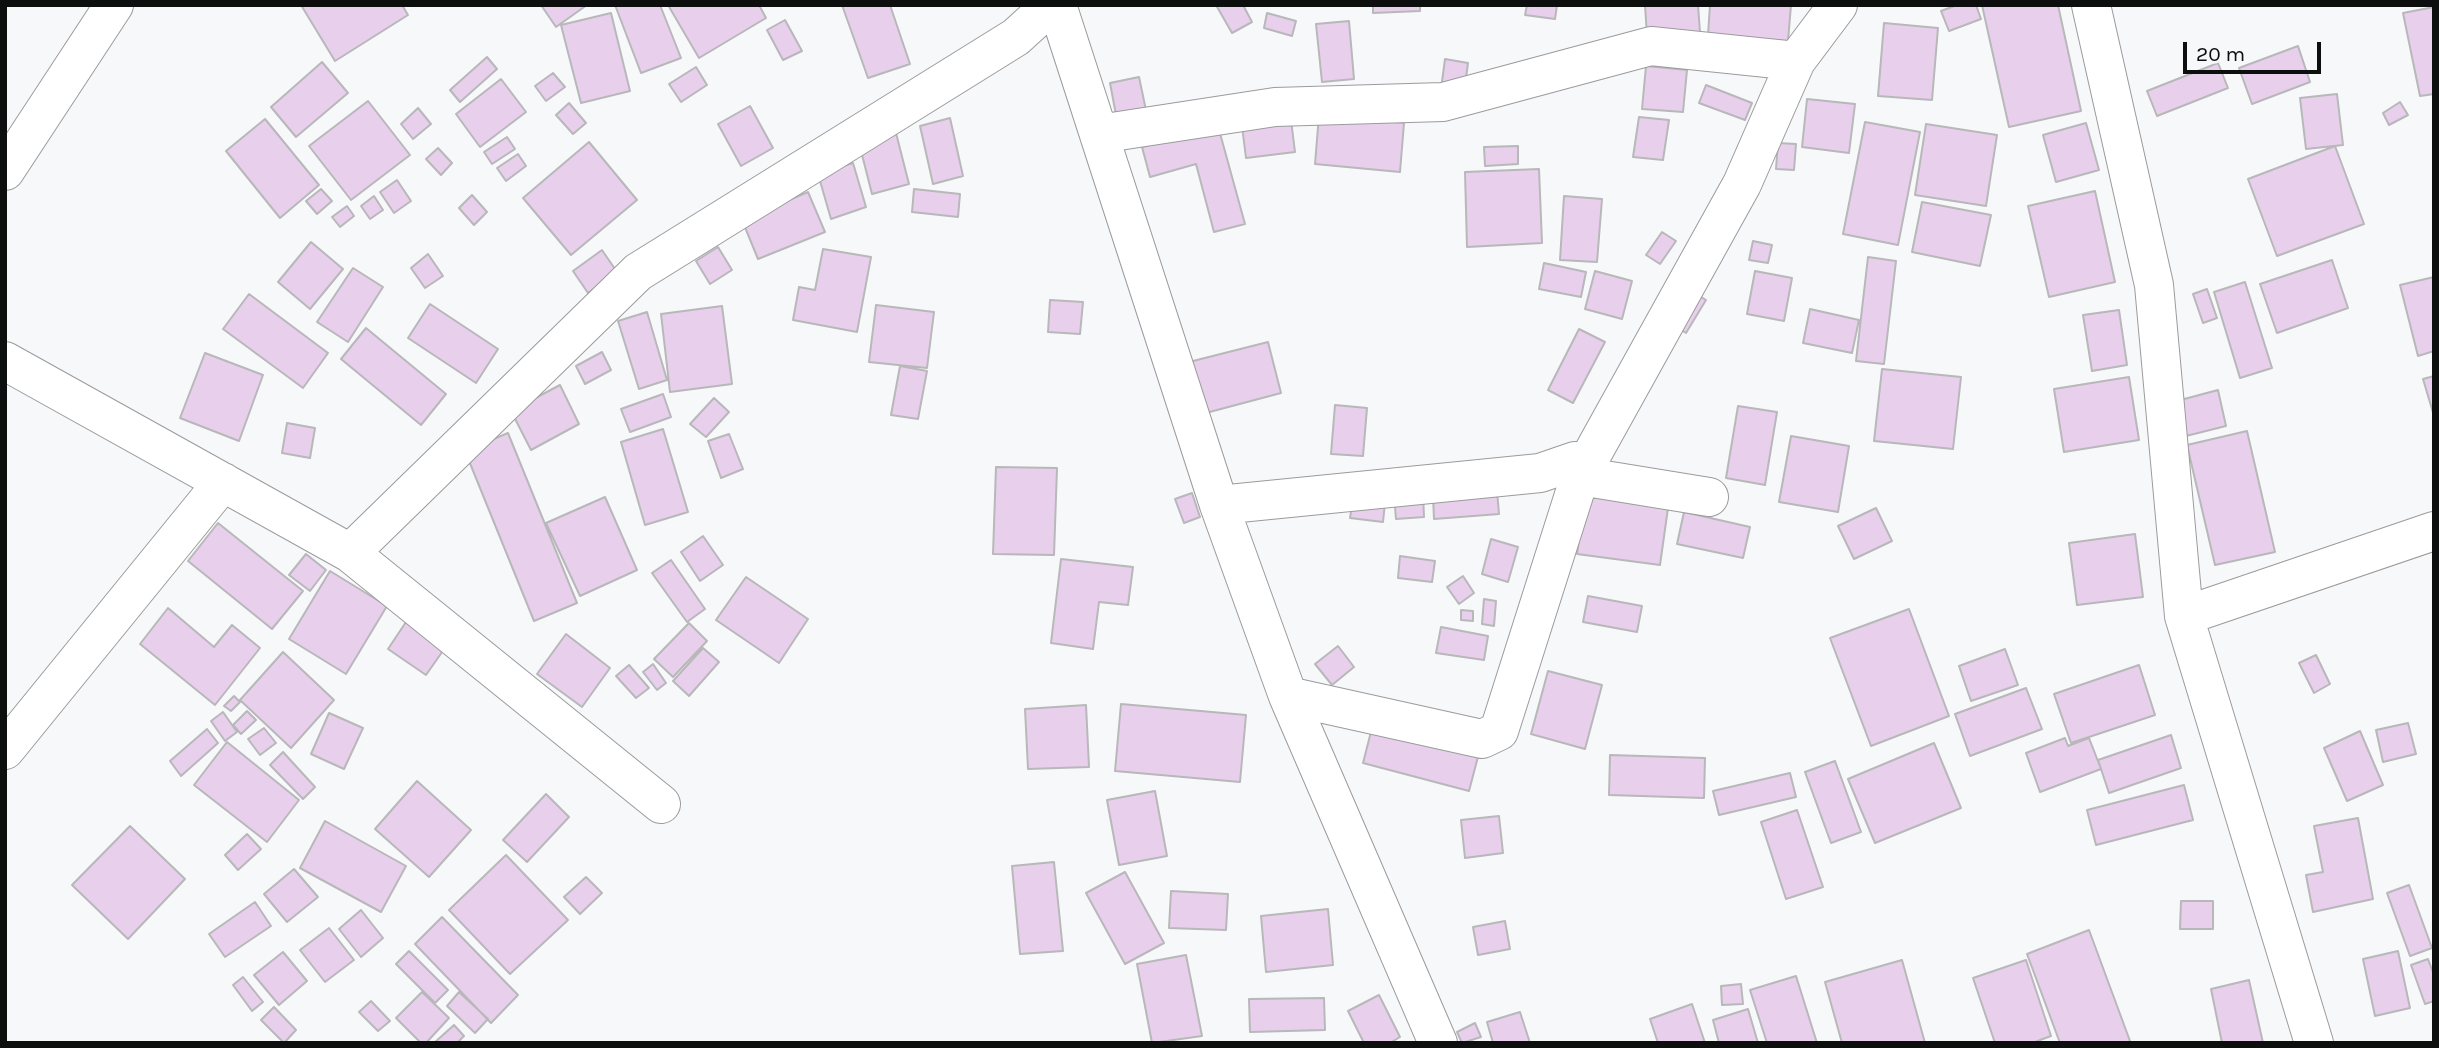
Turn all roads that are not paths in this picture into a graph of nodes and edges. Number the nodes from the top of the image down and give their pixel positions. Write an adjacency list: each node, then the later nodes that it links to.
1 (114, 5): 7 (street)
2 (1054, 5): 6 (street); 14 (street)
3 (1838, 5): 5 (street)
4 (2091, 5): 15 (street)
5 (1796, 61): 6 (street); 9 (street)
6 (1099, 134): 12 (street)
7 (5, 171)
8 (5, 361): 10 (street)
9 (1580, 476): 11 (street); 12 (street); 16 (street)
10 (223, 482): 14 (street); 17 (street)
11 (1709, 497)
12 (1219, 505): 16 (street)
13 (2434, 531): 15 (street)
14 (350, 553): 18 (street)
15 (2183, 616): 20 (street)
16 (1288, 696): 19 (street)
17 (5, 750)
18 (661, 804)
19 (1438, 1043)
20 (2314, 1043)

